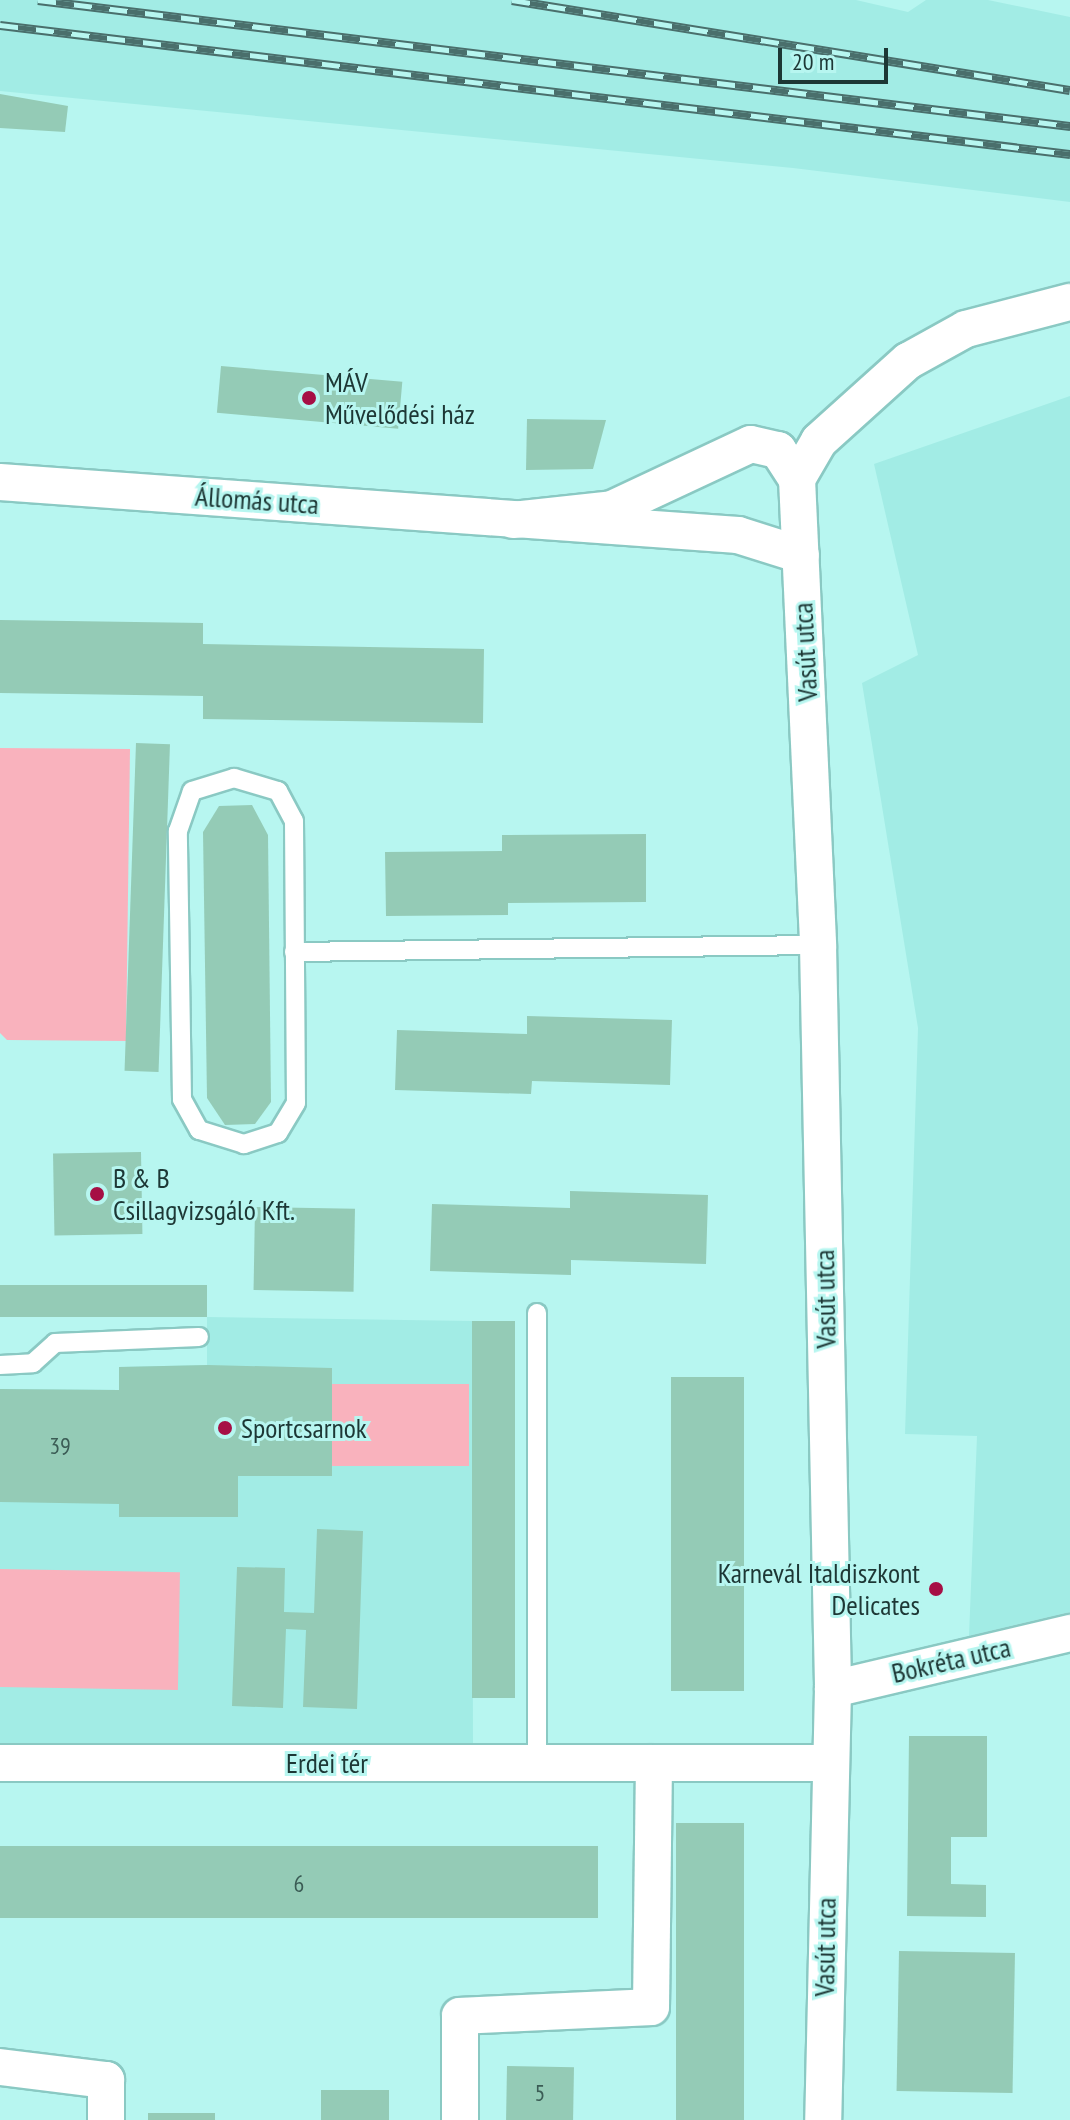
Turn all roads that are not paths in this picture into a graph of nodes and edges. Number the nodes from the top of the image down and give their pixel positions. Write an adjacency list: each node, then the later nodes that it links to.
1 (1070, 302): 2 (street)
2 (797, 479): 4 (street, Állomás utca); 5 (street, Vasút utca)
3 (0, 482): 4 (street, Állomás utca)
4 (513, 520): 5 (street, Állomás utca)
5 (801, 555): 6 (street, Vasút utca)
6 (818, 945): 7 (lane); 12 (street, Vasút utca)
7 (294, 952): 7 (lane)
8 (537, 1313): 14 (lane)
9 (199, 1337): 10 (lane)
10 (0, 1365)
11 (1070, 1633): 12 (street, Bokréta utca)
12 (833, 1689): 16 (street, Vasút utca)
13 (0, 1763): 14 (street, Erdei tér)
14 (537, 1763): 15 (street, Erdei tér)
15 (654, 1763): 16 (street, Erdei tér); 19 (street)
16 (827, 1763): 20 (street, Vasút utca)
17 (0, 2067): 18 (street)
18 (106, 2120)
19 (460, 2120)
20 (823, 2120)

